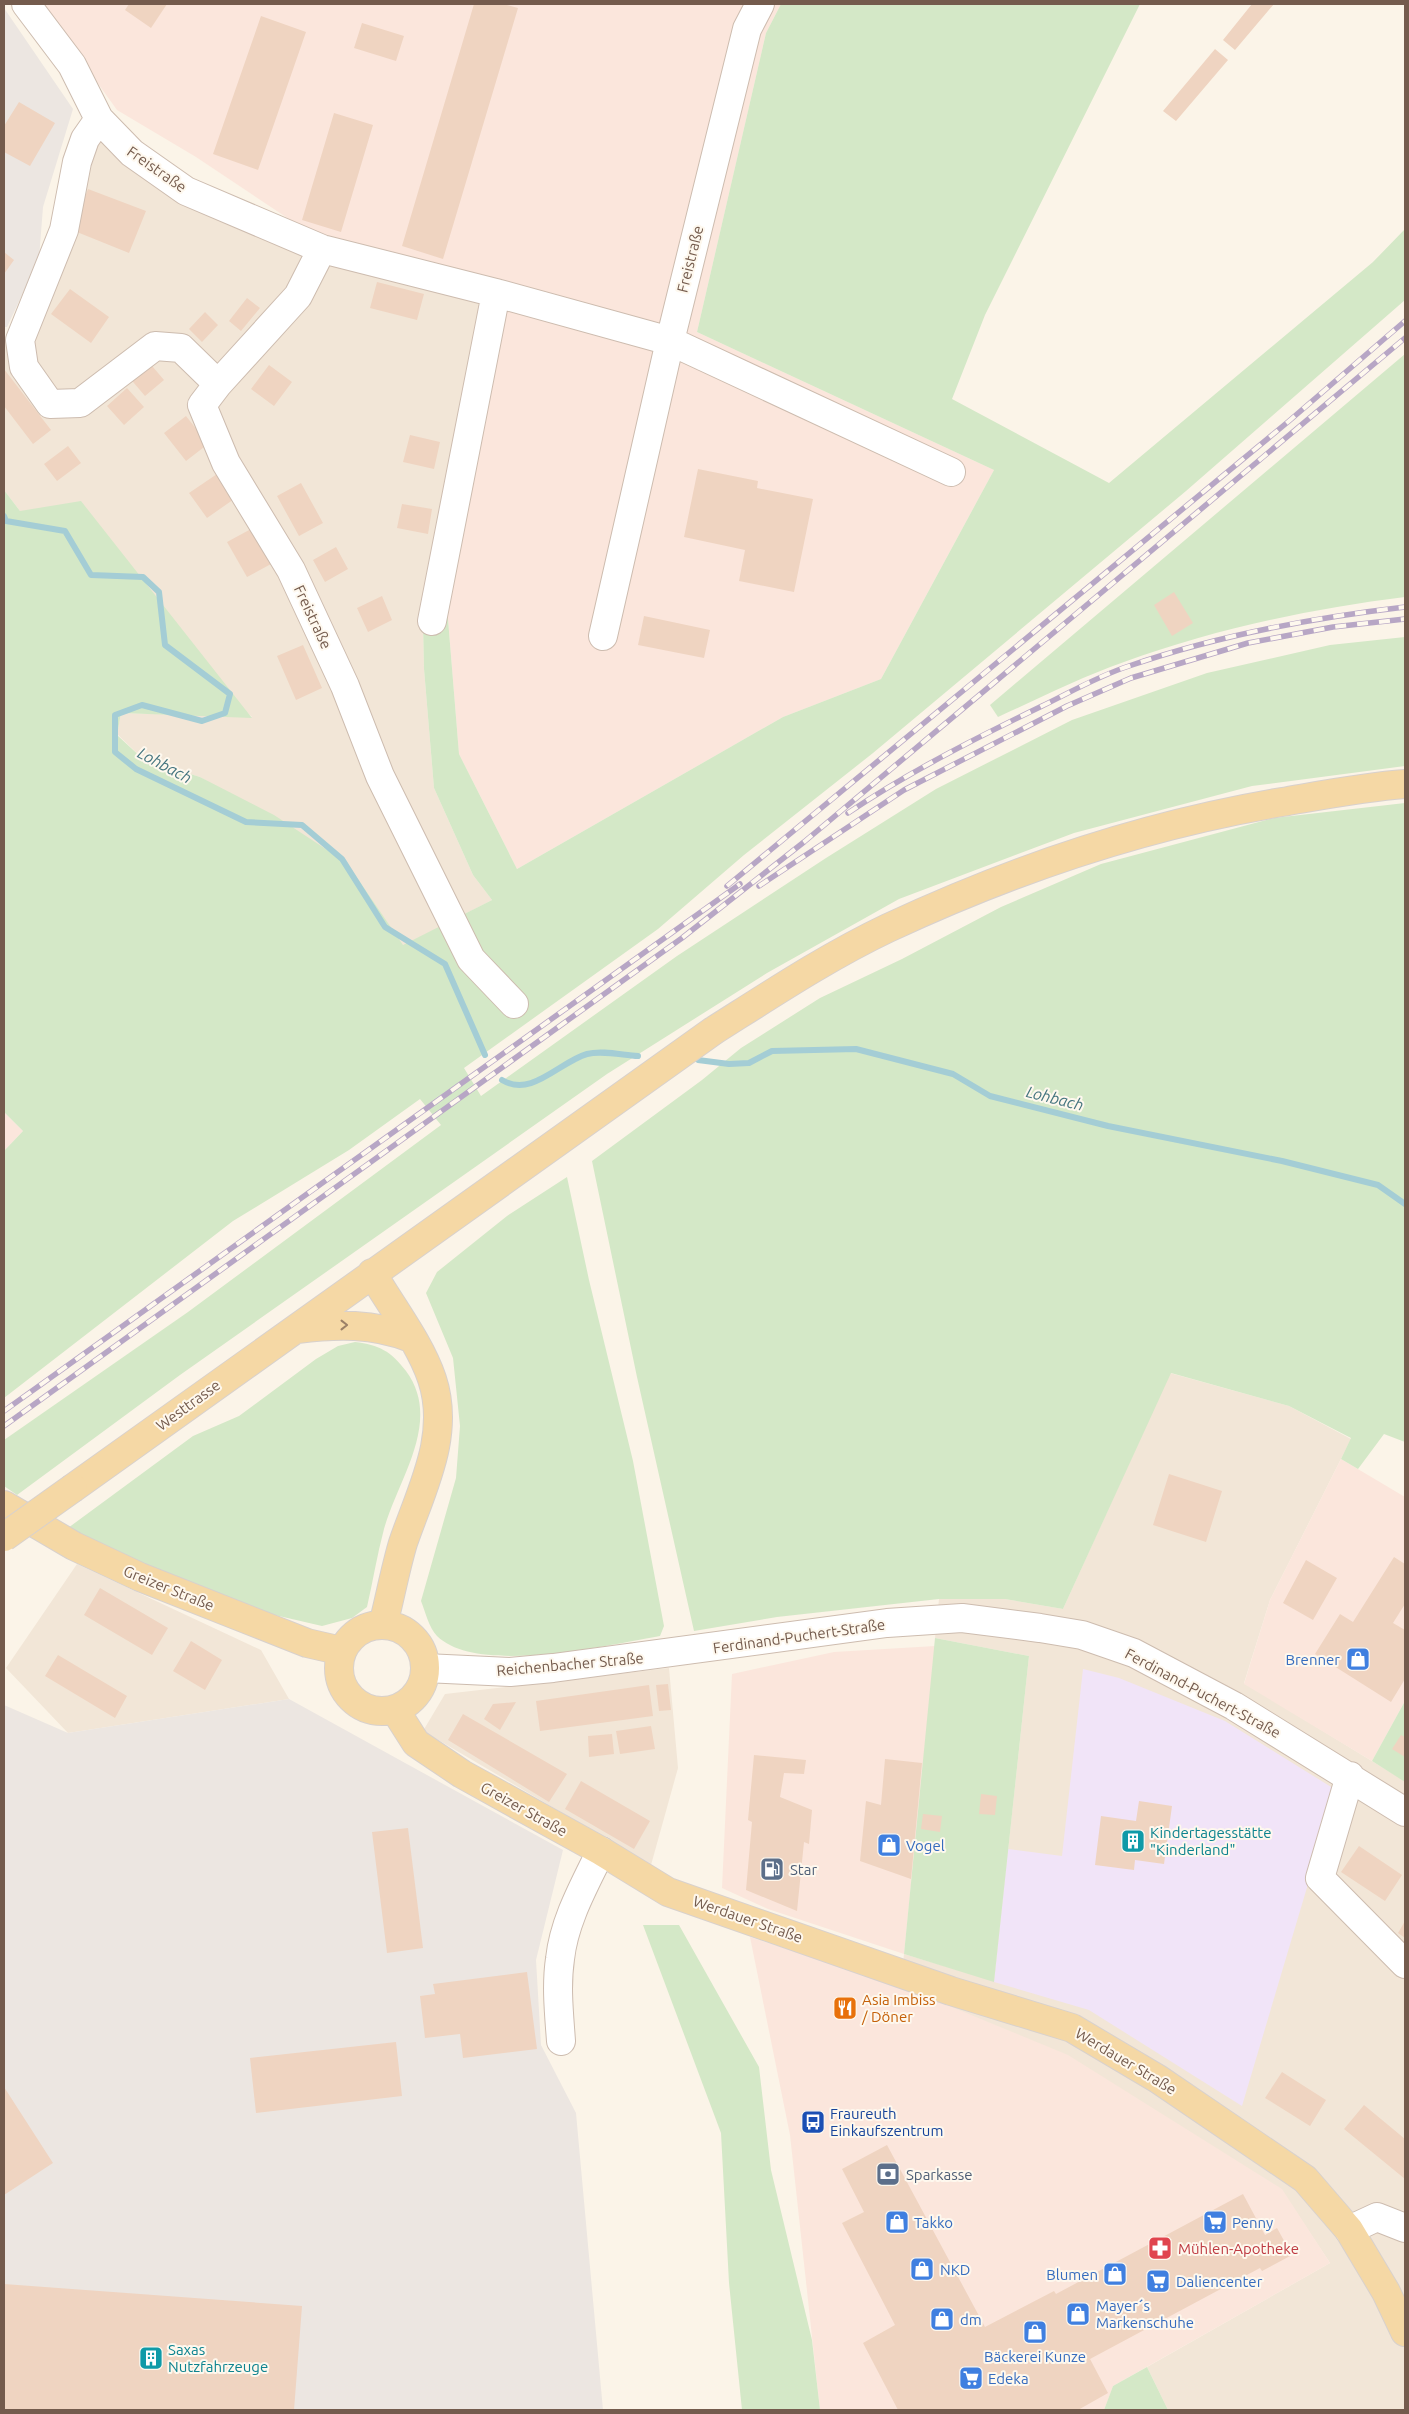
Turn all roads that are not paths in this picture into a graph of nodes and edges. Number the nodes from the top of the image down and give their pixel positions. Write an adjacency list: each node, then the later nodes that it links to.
1 (26, 4): 3 (street, Freistraße)
2 (760, 4): 6 (street, Freistraße)
3 (99, 119): 4 (street, Freistraße); 7 (street)
4 (322, 250): 5 (street, Freistraße); 7 (street, Freistraße)
5 (496, 293): 6 (street, Freistraße); 9 (street)
6 (670, 341): 8 (street); 10 (street)
7 (218, 384): 12 (street, Freistraße)
8 (951, 472)
9 (432, 621)
10 (603, 636)
11 (1405, 784): 13 (main road, Westtrasse)
12 (514, 1004)
13 (372, 1273): 14 (main road, Westtrasse); 15 (main road)
14 (295, 1329): 15 (main road, one-way to 15); 17 (main road, Westtrasse, bridge)
15 (411, 1338): 18 (main road)
16 (4, 1505): 19 (main road, Greizer Straße)
17 (4, 1537)
18 (384, 1625): 19 (main road); 21 (main road)
19 (342, 1651): 22 (main road)
20 (685, 1652): 21 (street, Reichenbacher Straße); 23 (street, Ferdinand-Puchert-Straße)
21 (425, 1668): 22 (main road)
22 (395, 1710): 25 (main road, Greizer Straße)
23 (1350, 1776): 24 (street, Ferdinand-Puchert-Straße); 27 (street)
24 (1405, 1812)
25 (601, 1852): 26 (main road, Greizer Straße); 28 (street)
26 (668, 1892): 30 (main road, Werdauer Straße)
27 (1405, 1964)
28 (561, 2040)
29 (1405, 2228): 30 (street)
30 (1349, 2230): 31 (main road, Werdauer Straße)
31 (1405, 2332)

